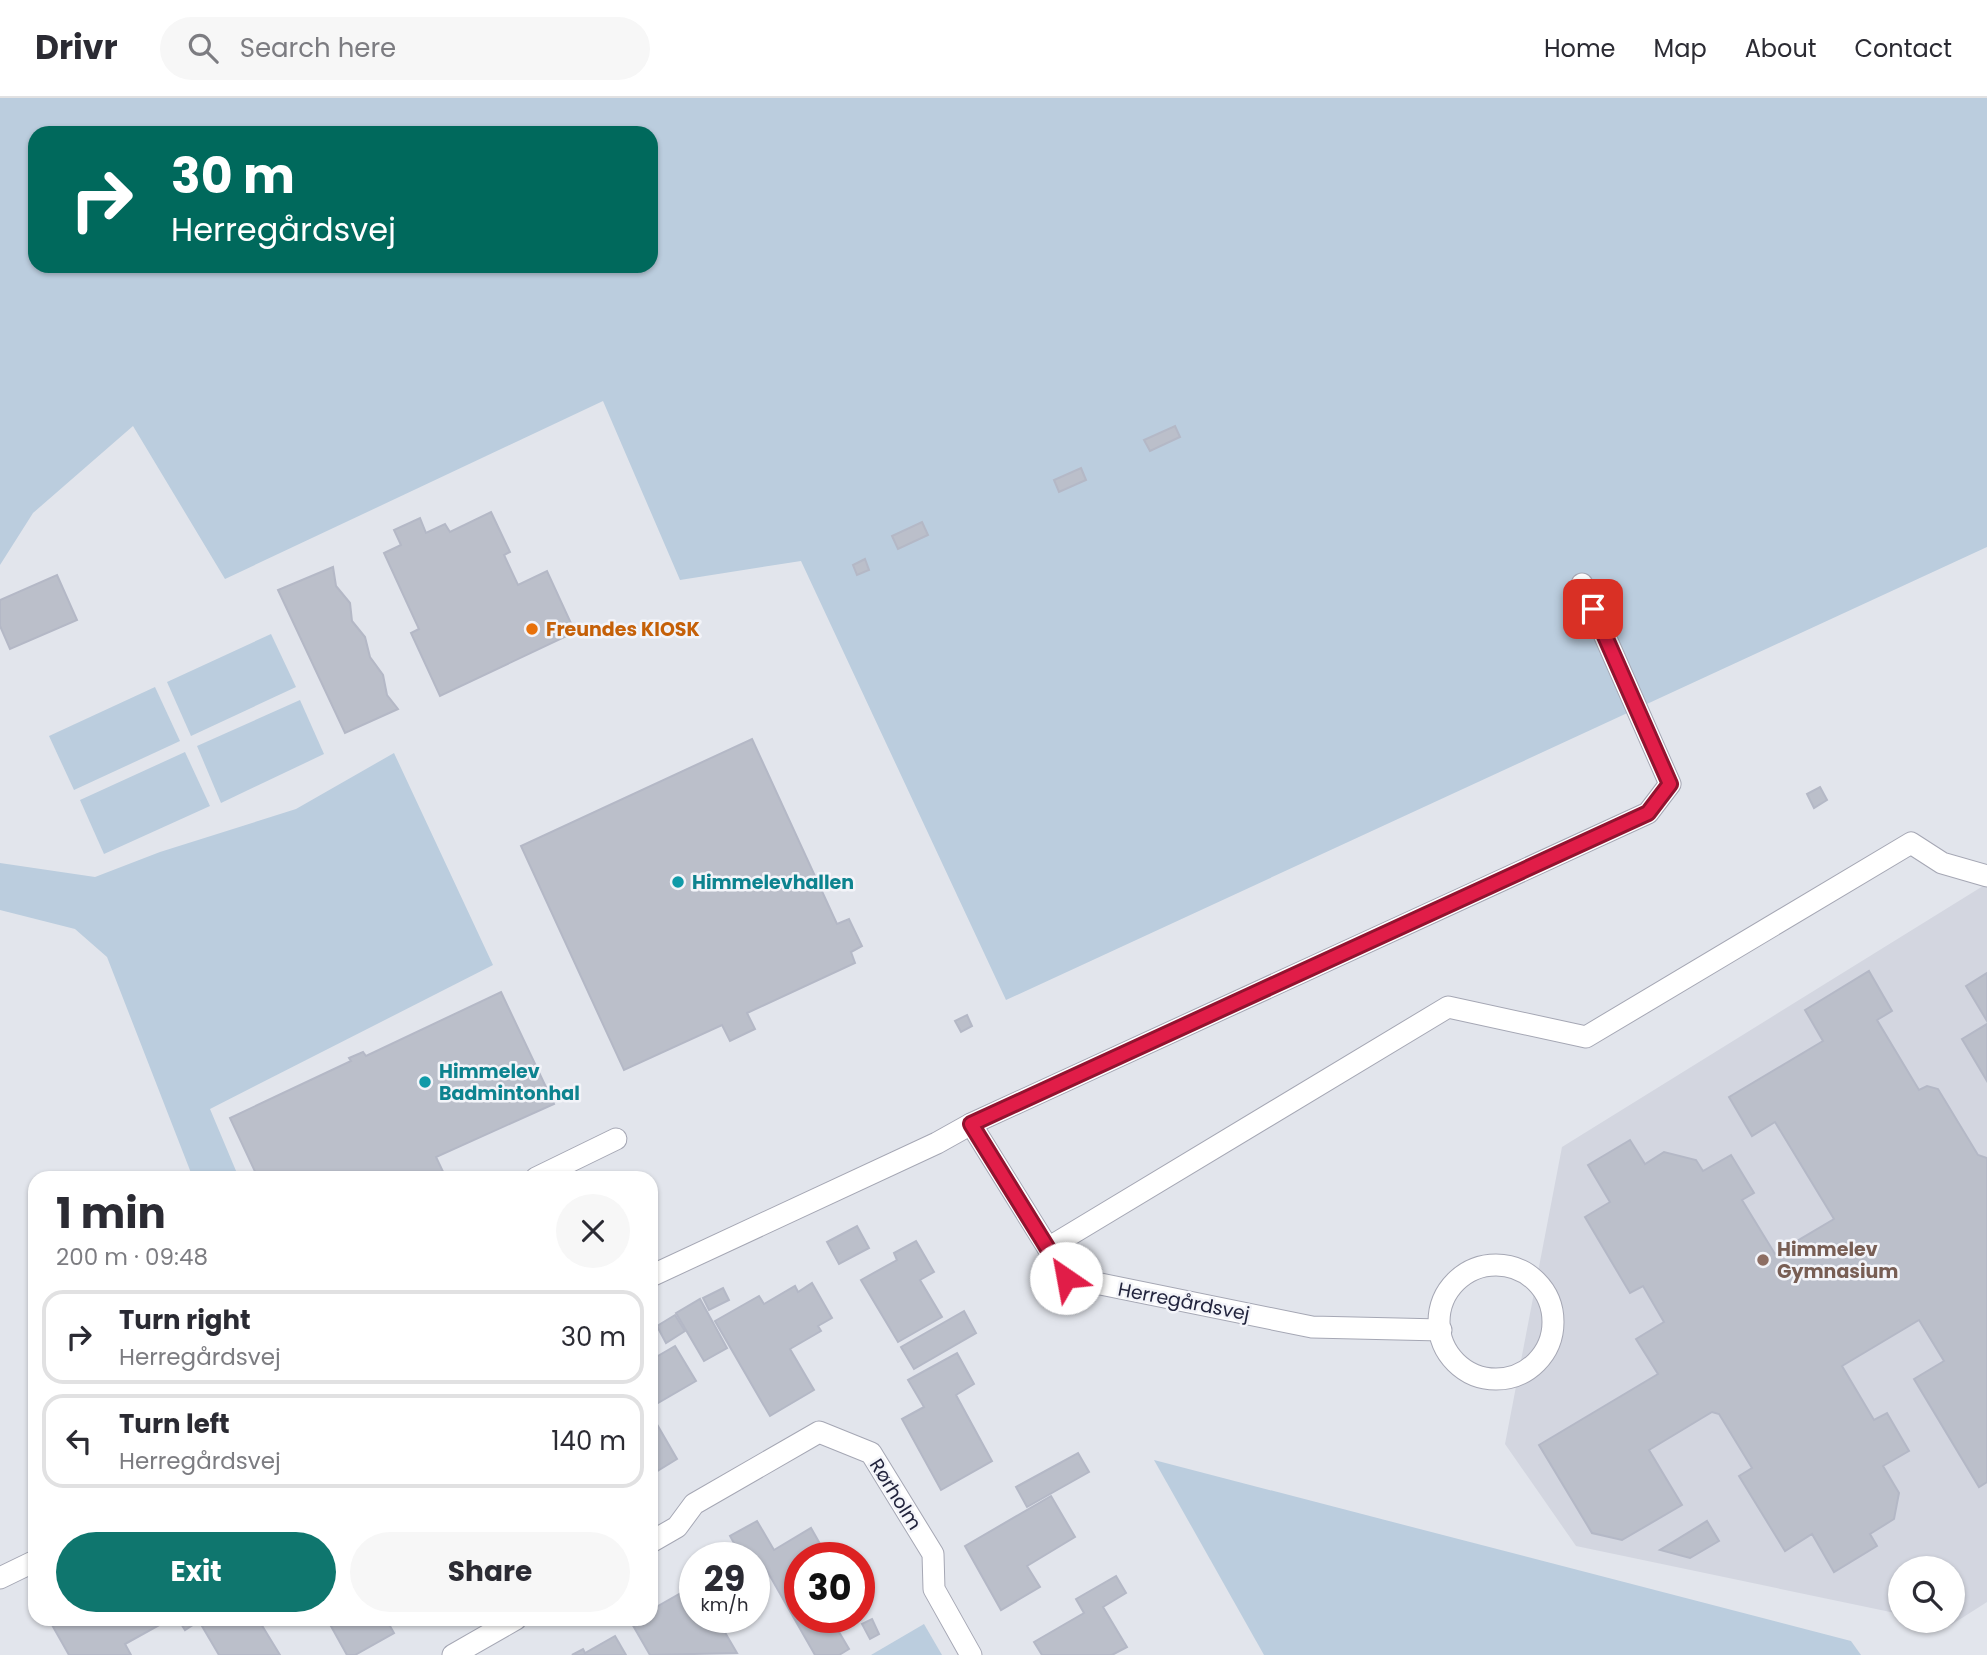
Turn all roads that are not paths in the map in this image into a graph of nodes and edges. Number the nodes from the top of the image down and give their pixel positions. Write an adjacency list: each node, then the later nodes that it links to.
1 (1582, 584): 3 (street)
2 (1987, 876): 6 (street)
3 (971, 1124): 6 (street, Herregårdsvej); 7 (street)
4 (616, 1139): 5 (street)
5 (550, 1171)
6 (1048, 1248): 8 (street, Herregårdsvej)
7 (658, 1273)
8 (1441, 1330): 8 (street)
9 (658, 1538): 14 (street, Rørholm)
10 (28, 1564): 11 (street)
11 (0, 1578)
12 (504, 1626): 13 (street)
13 (453, 1655)
14 (971, 1655)

